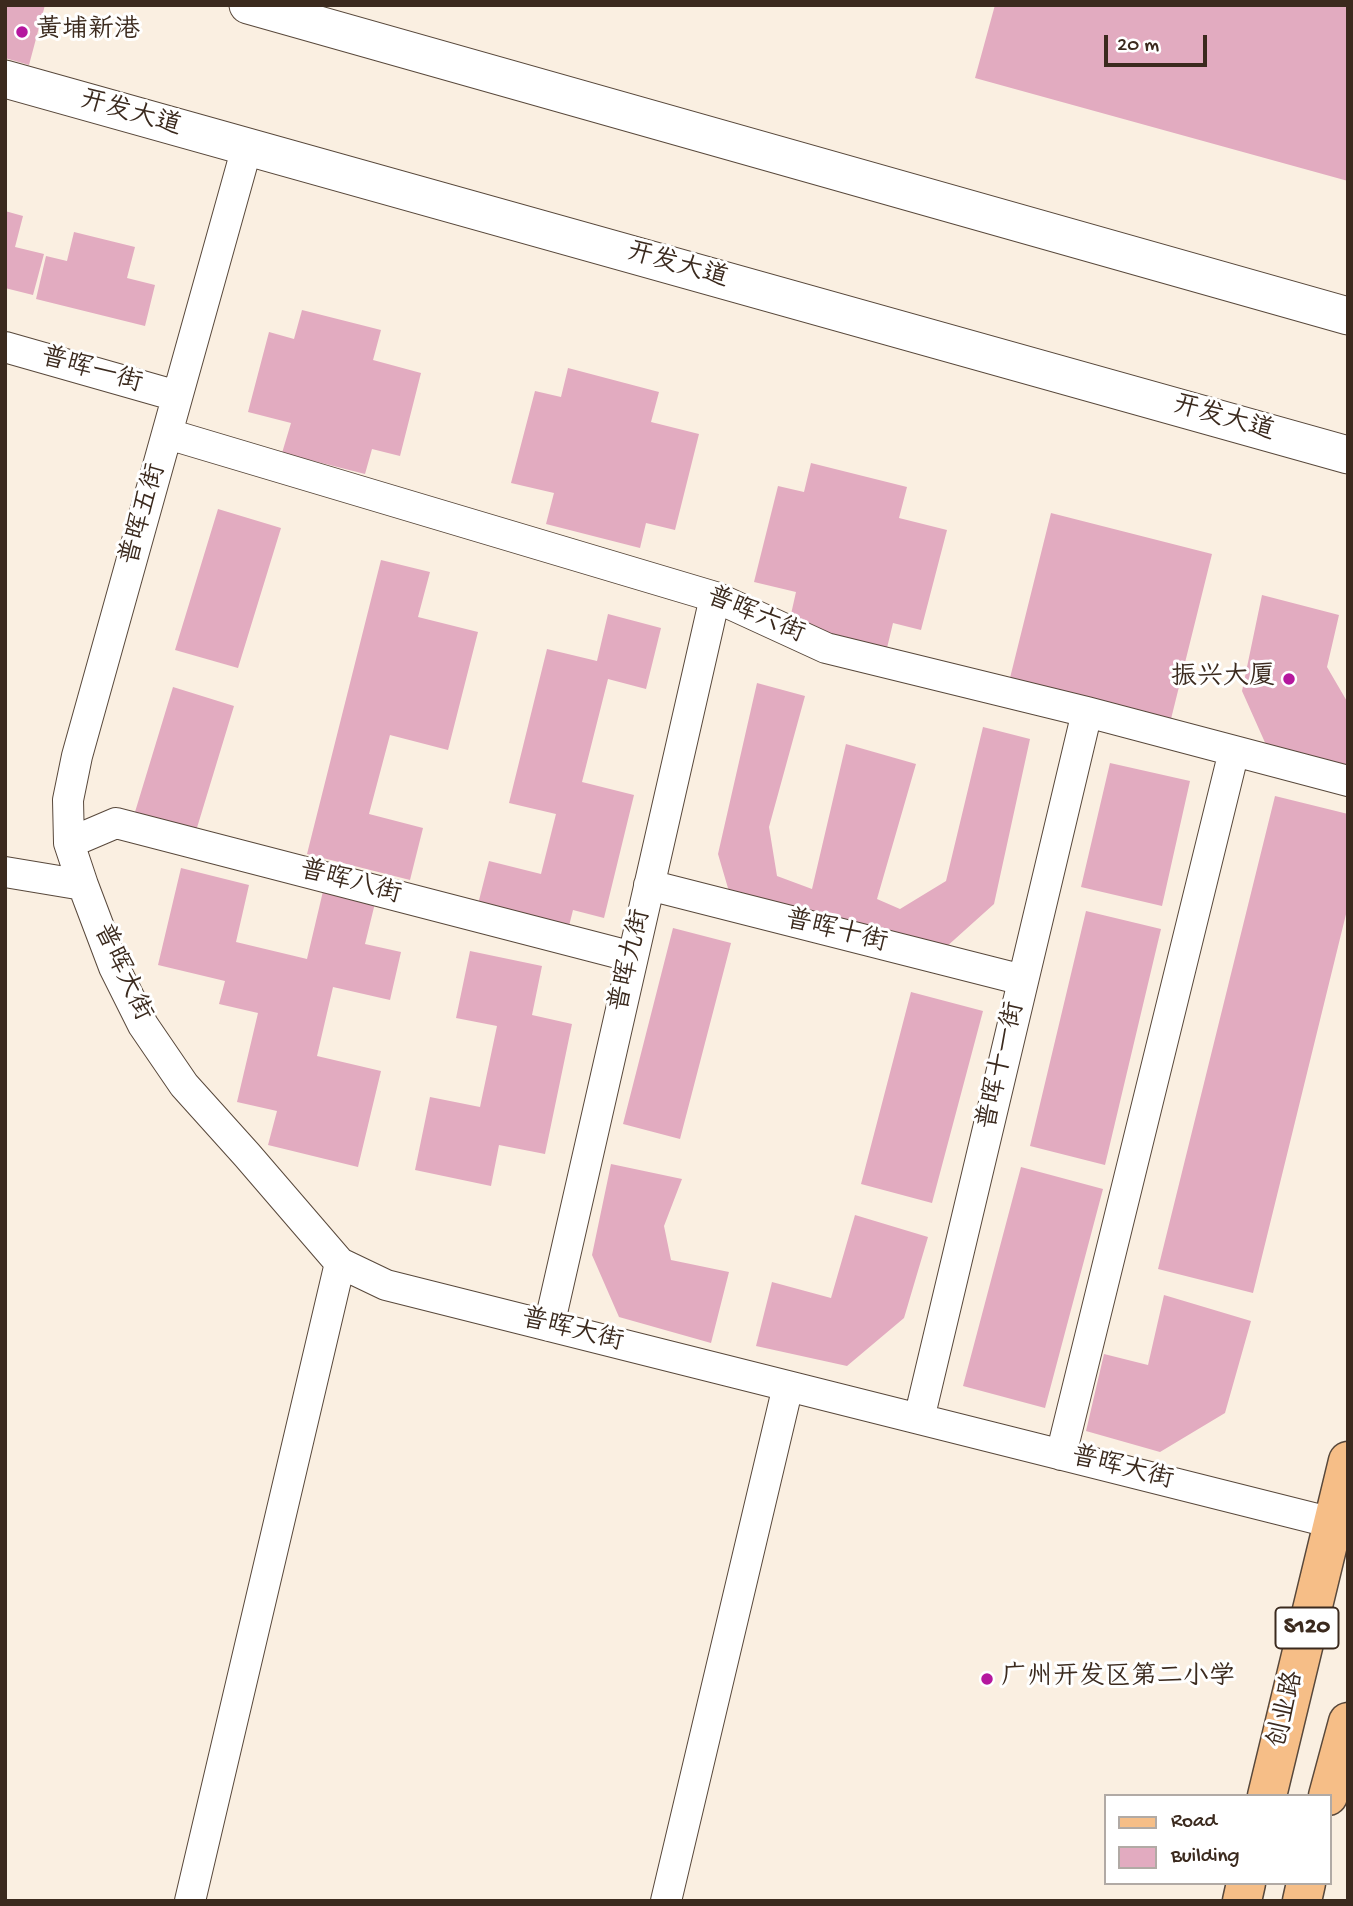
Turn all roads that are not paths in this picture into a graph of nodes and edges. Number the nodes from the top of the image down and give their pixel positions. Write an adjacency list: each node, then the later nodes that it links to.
1 (248, 5): 4 (street)
2 (5, 79): 3 (street, 开发大道)
3 (247, 147): 6 (street, 普晖五街); 8 (street, 开发大道)
4 (1348, 316)
5 (5, 347): 6 (street, 普晖一街)
6 (177, 396): 7 (street, 普晖五街)
7 (168, 433): 9 (street, 普晖六街); 13 (street, 普晖五街)
8 (1348, 455)
9 (715, 597): 10 (street, 普晖六街); 16 (street, 普晖九街)
10 (1087, 712): 11 (street, 普晖六街); 18 (street, 普晖十一街)
11 (1234, 751): 12 (street, 普晖六街); 23 (street)
12 (1348, 781)
13 (69, 843): 15 (street, 普晖五街); 17 (street, 普晖八街)
14 (5, 872): 15 (street)
15 (83, 885): 19 (street, 普晖大街)
16 (649, 885): 17 (street, 普晖九街); 18 (street, 普晖十街)
17 (633, 957): 20 (street, 普晖九街)
18 (1023, 980): 22 (street, 普晖十一街)
19 (340, 1263): 20 (street, 普晖大街); 29 (street)
20 (549, 1326): 21 (street, 普晖大街)
21 (788, 1386): 22 (street, 普晖大街); 30 (street)
22 (919, 1419): 23 (street, 普晖大街)
23 (1061, 1455): 25 (street, 普晖大街)
24 (1348, 1461): 25 (main road, 创业路 / S120)
25 (1333, 1523): 27 (main road, 创业路 / S120)
26 (1348, 1722): 28 (main road)
27 (1267, 1794)
28 (1329, 1794)
29 (190, 1901)
30 (666, 1901)

